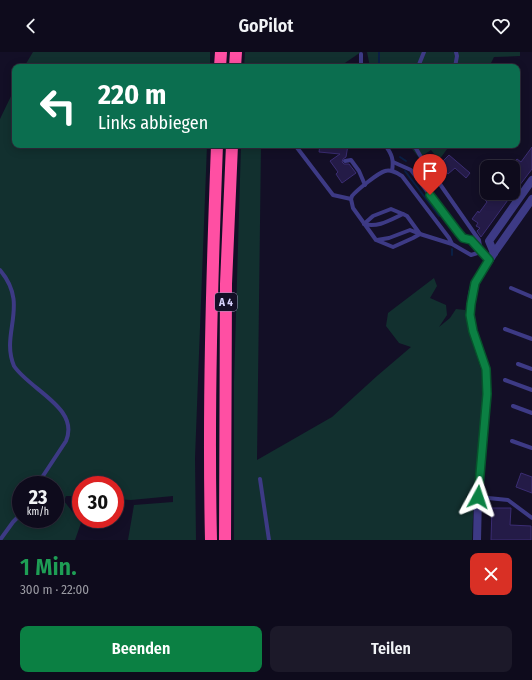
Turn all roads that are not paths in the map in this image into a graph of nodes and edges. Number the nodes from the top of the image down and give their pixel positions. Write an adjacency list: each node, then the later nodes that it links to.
1 (221, 52): 6 (highway)
2 (236, 52): 7 (highway)
3 (424, 52): 9 (lane)
4 (456, 52): 10 (lane)
5 (361, 54): 8 (lane)
6 (220, 64)
7 (235, 64)
8 (361, 64)
9 (419, 64)
10 (456, 64)
11 (217, 148): 49 (highway, A 4)
12 (232, 148): 50 (highway, A 4)
13 (297, 148): 21 (lane)
14 (387, 148): 17 (lane)
15 (416, 148): 28 (lane)
16 (345, 161): 20 (lane)
17 (393, 162): 18 (lane); 28 (lane)
18 (392, 171): 20 (lane); 27 (lane)
19 (532, 180): 29 (street)
20 (366, 184): 21 (lane)
21 (351, 199): 24 (lane)
22 (532, 199): 29 (street)
23 (403, 214): 24 (lane); 24 (lane); 25 (lane)
24 (364, 224): 26 (lane)
25 (420, 234): 26 (lane); 26 (lane); 27 (lane)
26 (376, 240)
27 (452, 244): 28 (lane)
28 (481, 252): 29 (lane)
29 (492, 257): 45 (street)
30 (0, 270): 43 (lane)
31 (511, 288): 32 (lane)
32 (532, 297)
33 (505, 329): 34 (lane)
34 (532, 339)
35 (518, 364): 36 (lane)
36 (532, 369)
37 (505, 380): 38 (lane)
38 (532, 390)
39 (513, 406): 40 (lane)
40 (532, 413)
41 (512, 441): 42 (lane)
42 (532, 448)
43 (43, 476)
44 (260, 479): 51 (lane)
45 (478, 497): 46 (lane); 52 (street)
46 (532, 518)
47 (12, 523): 48 (lane)
48 (0, 540)
49 (211, 540)
50 (225, 540)
51 (268, 540)
52 (477, 540)

